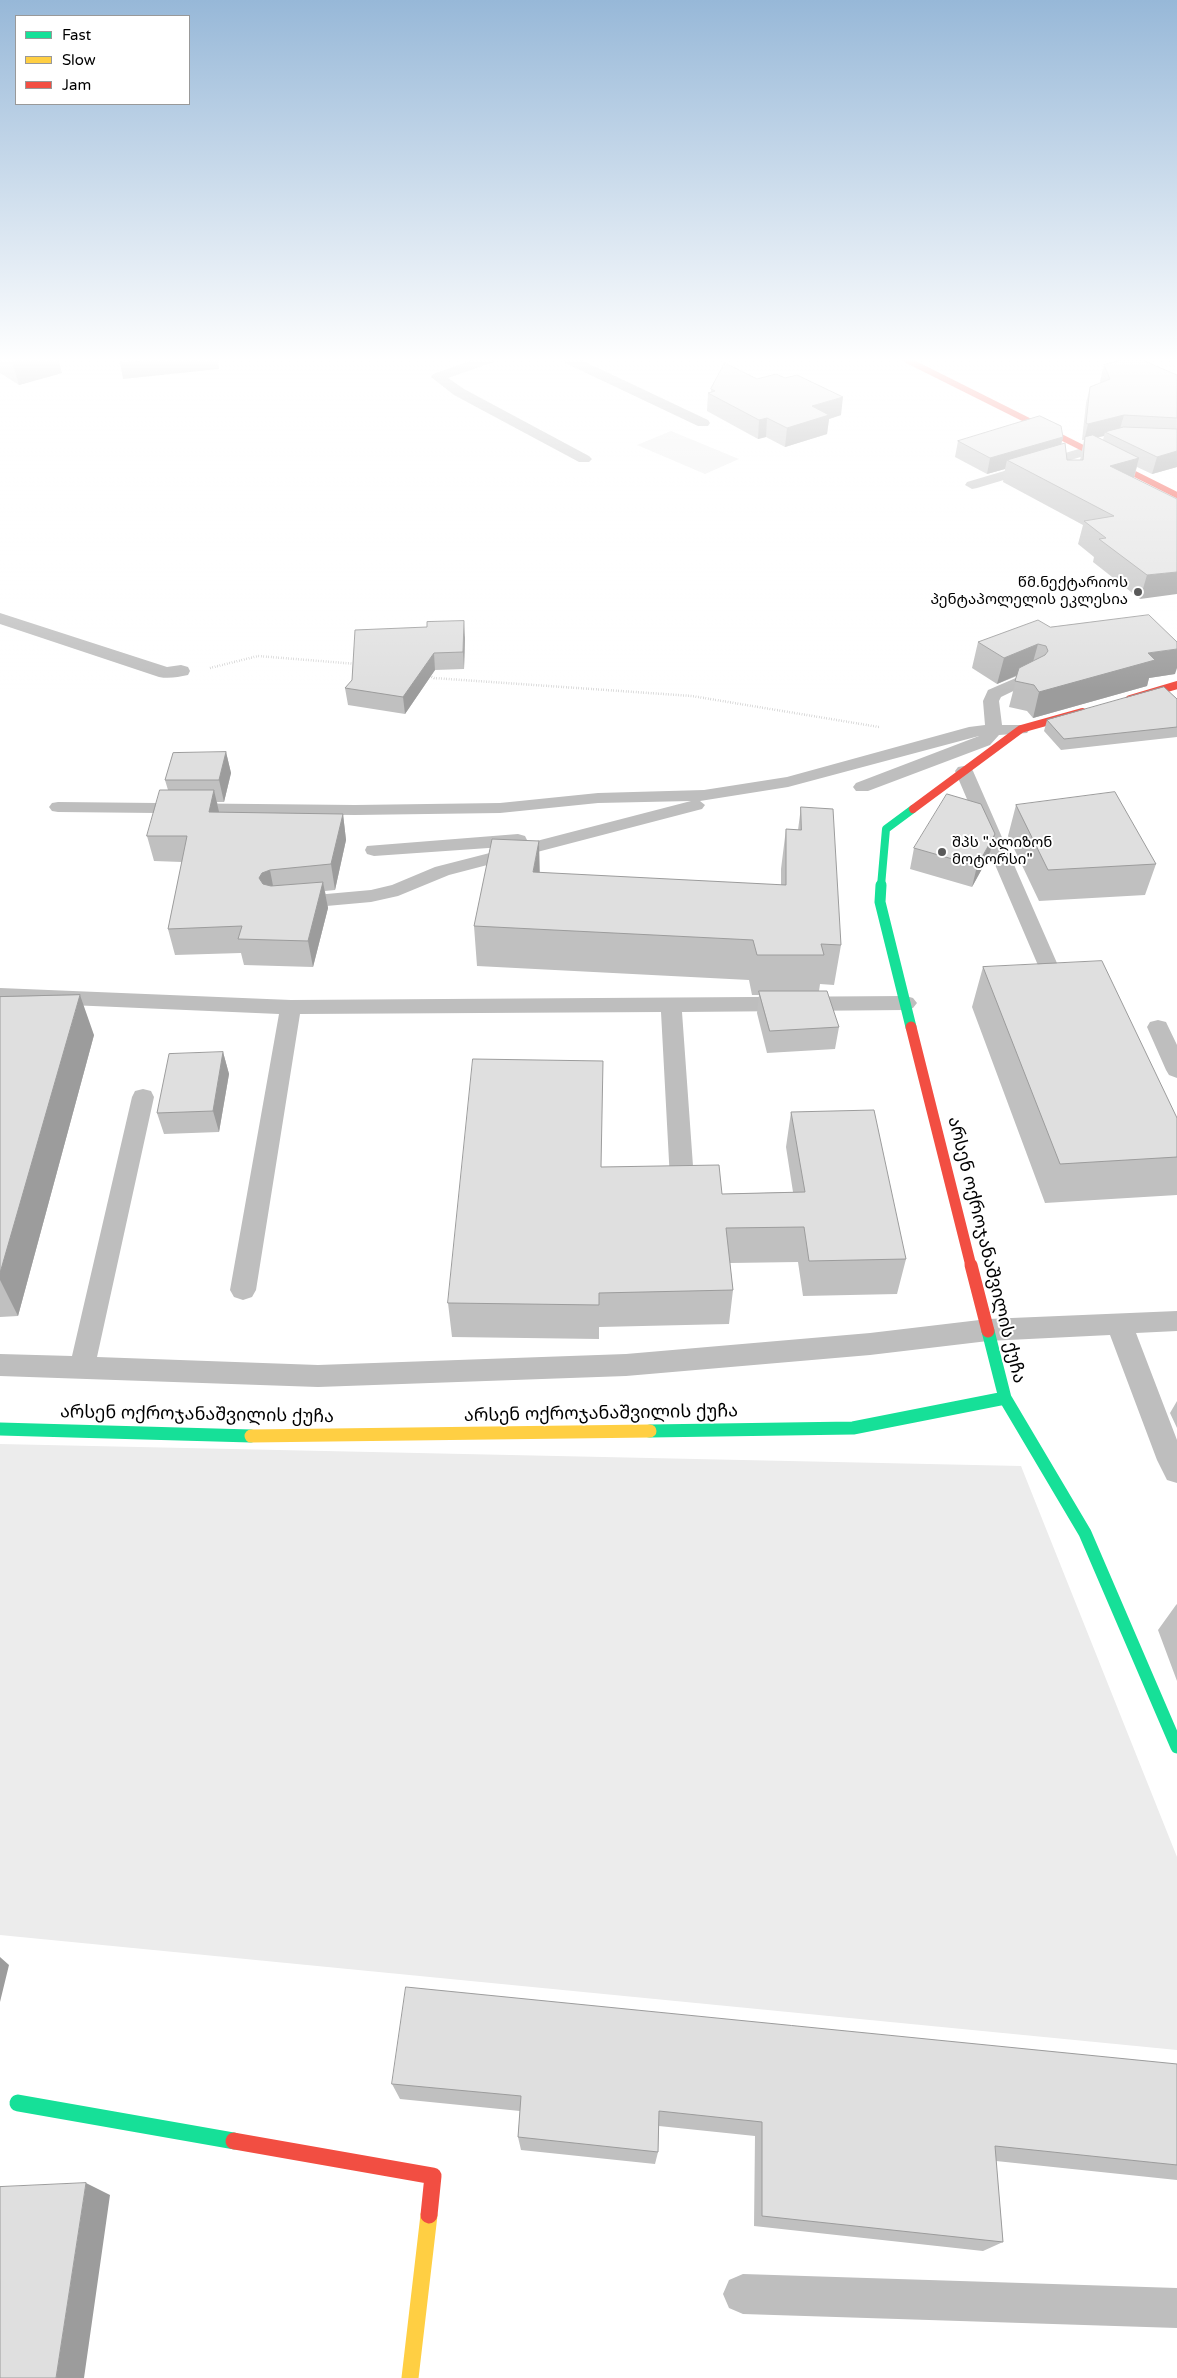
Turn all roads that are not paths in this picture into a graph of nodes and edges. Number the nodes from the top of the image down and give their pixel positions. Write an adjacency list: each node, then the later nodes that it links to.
1 (1019, 470): 3 (lane)
2 (1132, 470): 4 (main road)
3 (972, 485)
4 (1177, 495)
5 (0, 618): 6 (street)
6 (181, 671)
7 (1032, 676): 12 (lane)
8 (1175, 688): 9 (main road)
9 (1115, 703)
10 (1096, 708): 11 (main road, არსენ ოქროჯანაშვილის ქუჩა)
11 (1021, 729): 12 (lane); 13 (main road, არსენ ოქროჯანაშვილის ქუჩა)
12 (994, 730): 14 (lane); 15 (lane)
13 (964, 771): 20 (lane); 22 (main road, არსენ ოქროჯანაშვილის ქუჩა)
14 (788, 782): 16 (lane); 17 (lane)
15 (862, 787)
16 (58, 808)
17 (580, 835): 18 (lane); 19 (lane)
18 (374, 850)
19 (276, 904)
20 (1050, 970)
21 (0, 995): 24 (lane)
22 (906, 1003): 23 (lane); 32 (main road, არსენ ოქროჯანაშვილის ქუჩა)
23 (672, 1005): 24 (lane); 28 (lane)
24 (291, 1007): 29 (lane)
25 (1158, 1027): 26 (lane)
26 (1177, 1070)
27 (143, 1096): 34 (lane)
28 (682, 1180)
29 (242, 1290)
30 (1177, 1321): 31 (lane)
31 (1119, 1324): 32 (lane); 37 (lane)
32 (988, 1330): 34 (lane); 35 (main road, არსენ ოქროჯანაშვილის ქუჩა)
33 (0, 1365): 34 (lane)
34 (82, 1368)
35 (1005, 1398): 36 (main road, არსენ ოქროჯანაშვილის ქუჩა); 38 (main road)
36 (0, 1429)
37 (1177, 1471)
38 (1177, 1747)
39 (18, 2103): 42 (main road)
40 (743, 2294): 41 (lane)
41 (1177, 2308)
42 (410, 2378)

